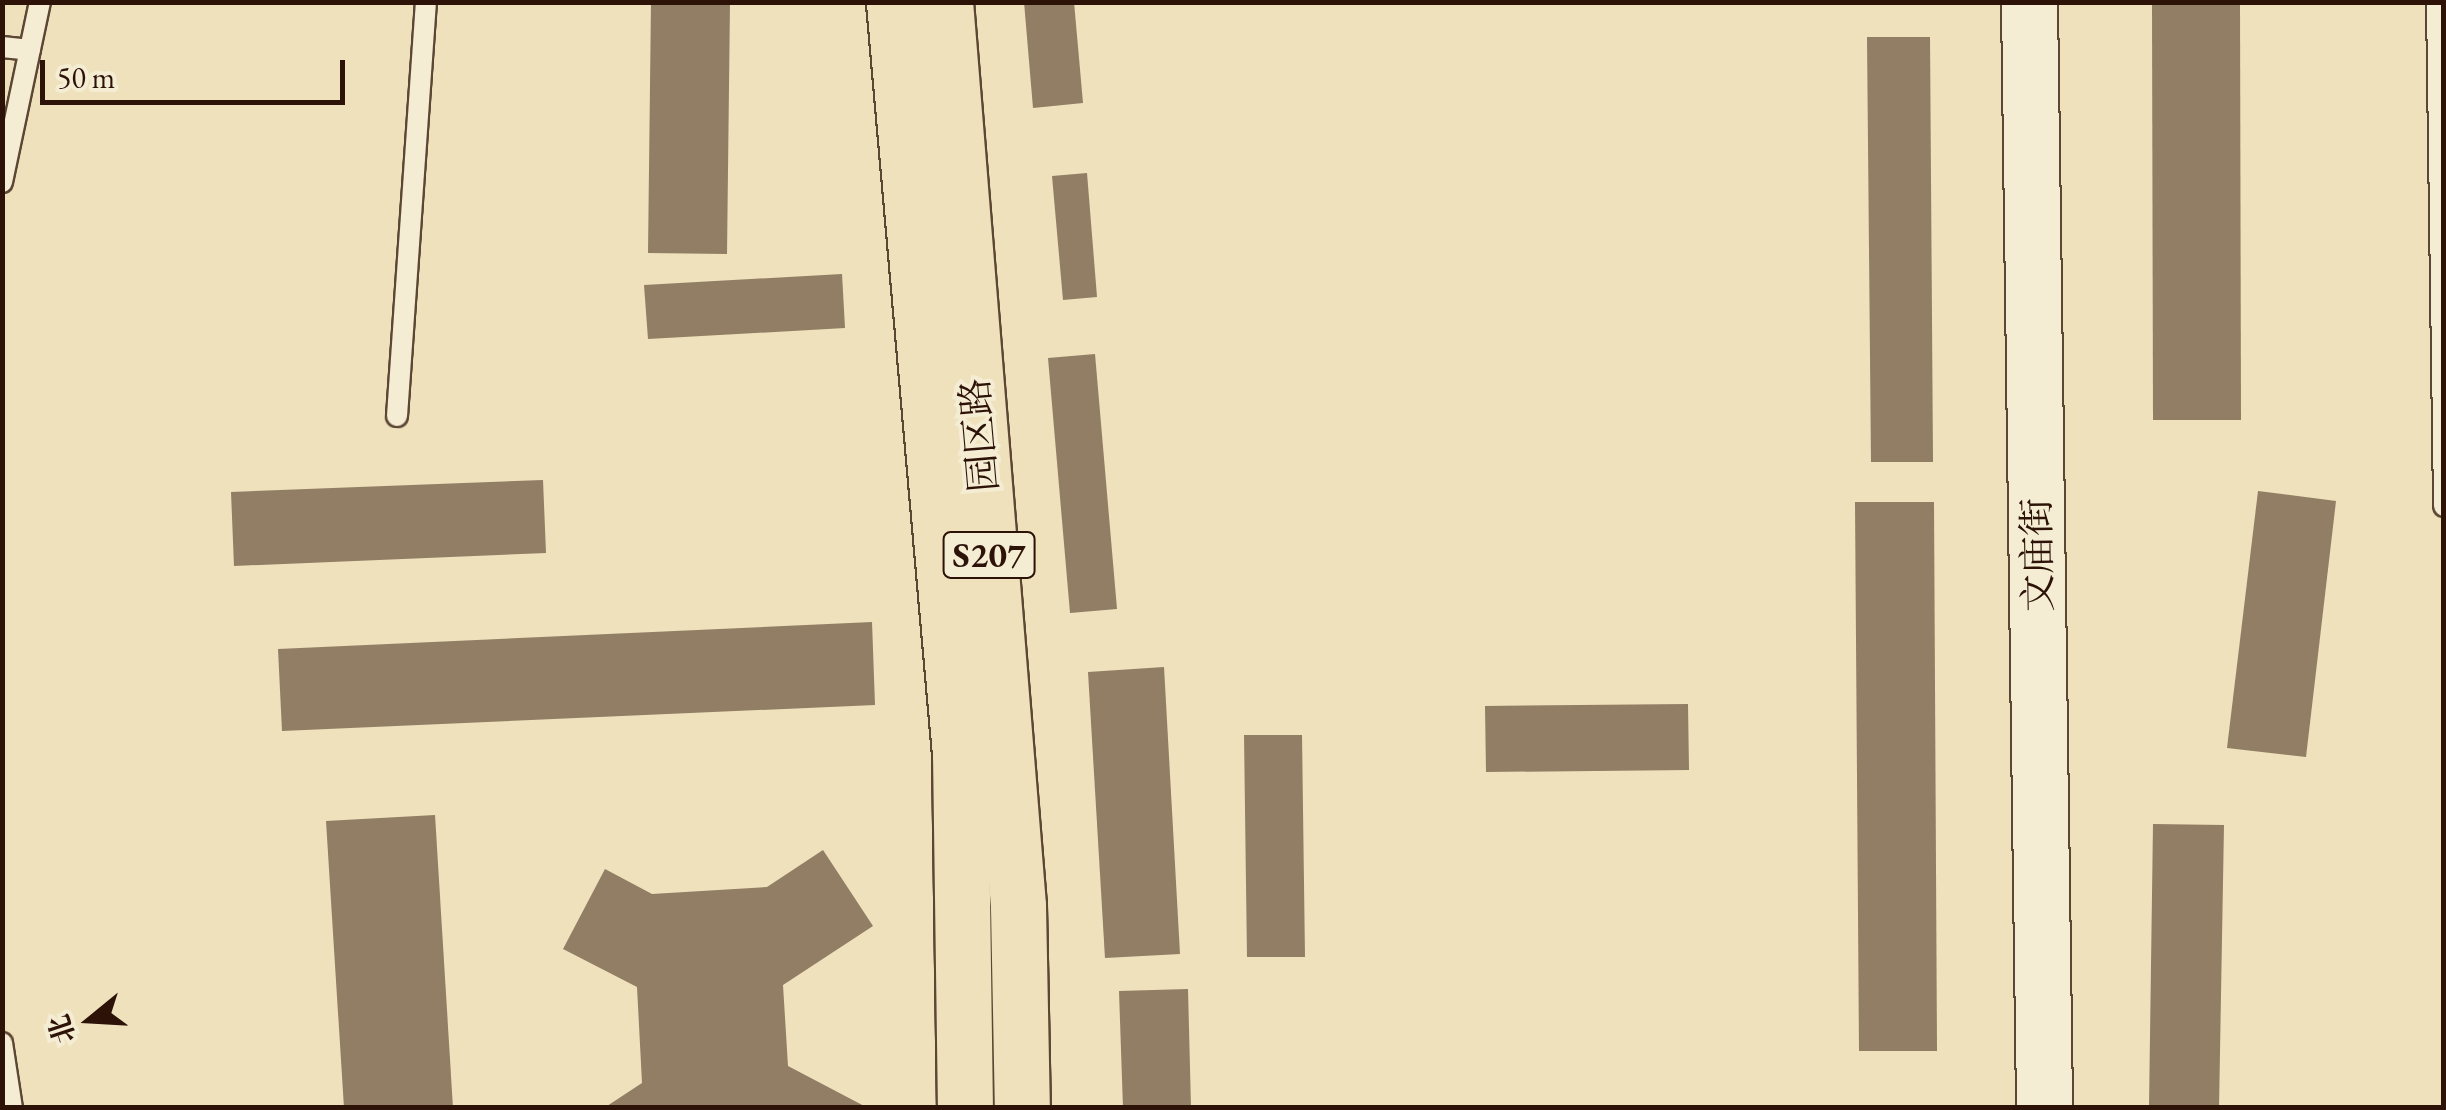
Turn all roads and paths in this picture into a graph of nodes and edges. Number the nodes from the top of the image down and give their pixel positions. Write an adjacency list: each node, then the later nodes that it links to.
1 (40, 2): 8 (lane)
2 (426, 2): 10 (lane)
3 (894, 2): 14 (main road, 园区路 / S207)
4 (945, 2): 15 (main road, 园区路 / S207)
5 (2029, 2): 16 (main road, 文庙街)
6 (2436, 2): 11 (lane)
7 (2, 46): 8 (lane)
8 (30, 50): 9 (lane)
9 (2, 182)
10 (397, 416)
11 (2444, 506)
12 (2, 1043): 13 (lane)
13 (12, 1108)
14 (965, 1108)
15 (1022, 1108)
16 (2044, 1108)

